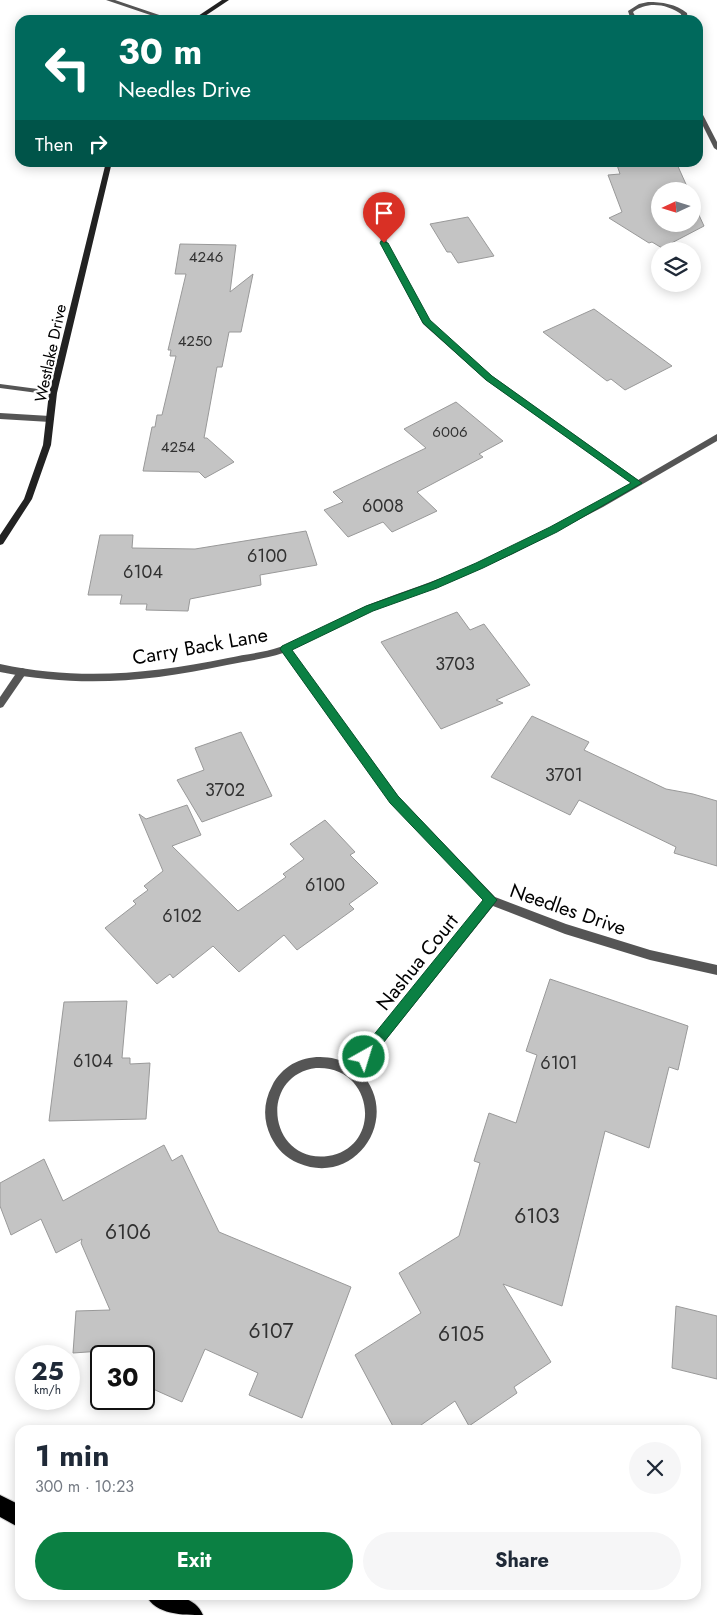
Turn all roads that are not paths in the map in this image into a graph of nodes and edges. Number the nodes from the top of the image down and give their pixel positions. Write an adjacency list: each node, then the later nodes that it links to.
1 (109, 0): 4 (street)
2 (226, 0): 5 (street)
3 (660, 1): 6 (street); 7 (street)
4 (156, 15)
5 (203, 15)
6 (632, 15)
7 (684, 15)
8 (703, 121): 9 (street)
9 (717, 148)
10 (108, 167): 13 (street, Westlake Drive)
11 (393, 217): 17 (street)
12 (0, 386): 13 (street)
13 (53, 393): 15 (street, Westlake Drive)
14 (0, 416): 15 (street)
15 (50, 419): 18 (street, Westlake Drive)
16 (717, 437): 17 (street, Carry Back Lane)
17 (637, 483): 19 (street, Carry Back Lane)
18 (0, 542)
19 (286, 649): 21 (street, Carry Back Lane); 23 (street, Needles Drive)
20 (0, 668): 21 (street, Carry Back Lane)
21 (22, 672): 22 (street)
22 (0, 704)
23 (491, 900): 24 (street, Needles Drive); 25 (street, Nashua Court)
24 (717, 970)
25 (352, 1072): 25 (street)
26 (0, 1506): 27 (highway)
27 (15, 1514)
28 (166, 1600): 29 (highway)
29 (192, 1615)

